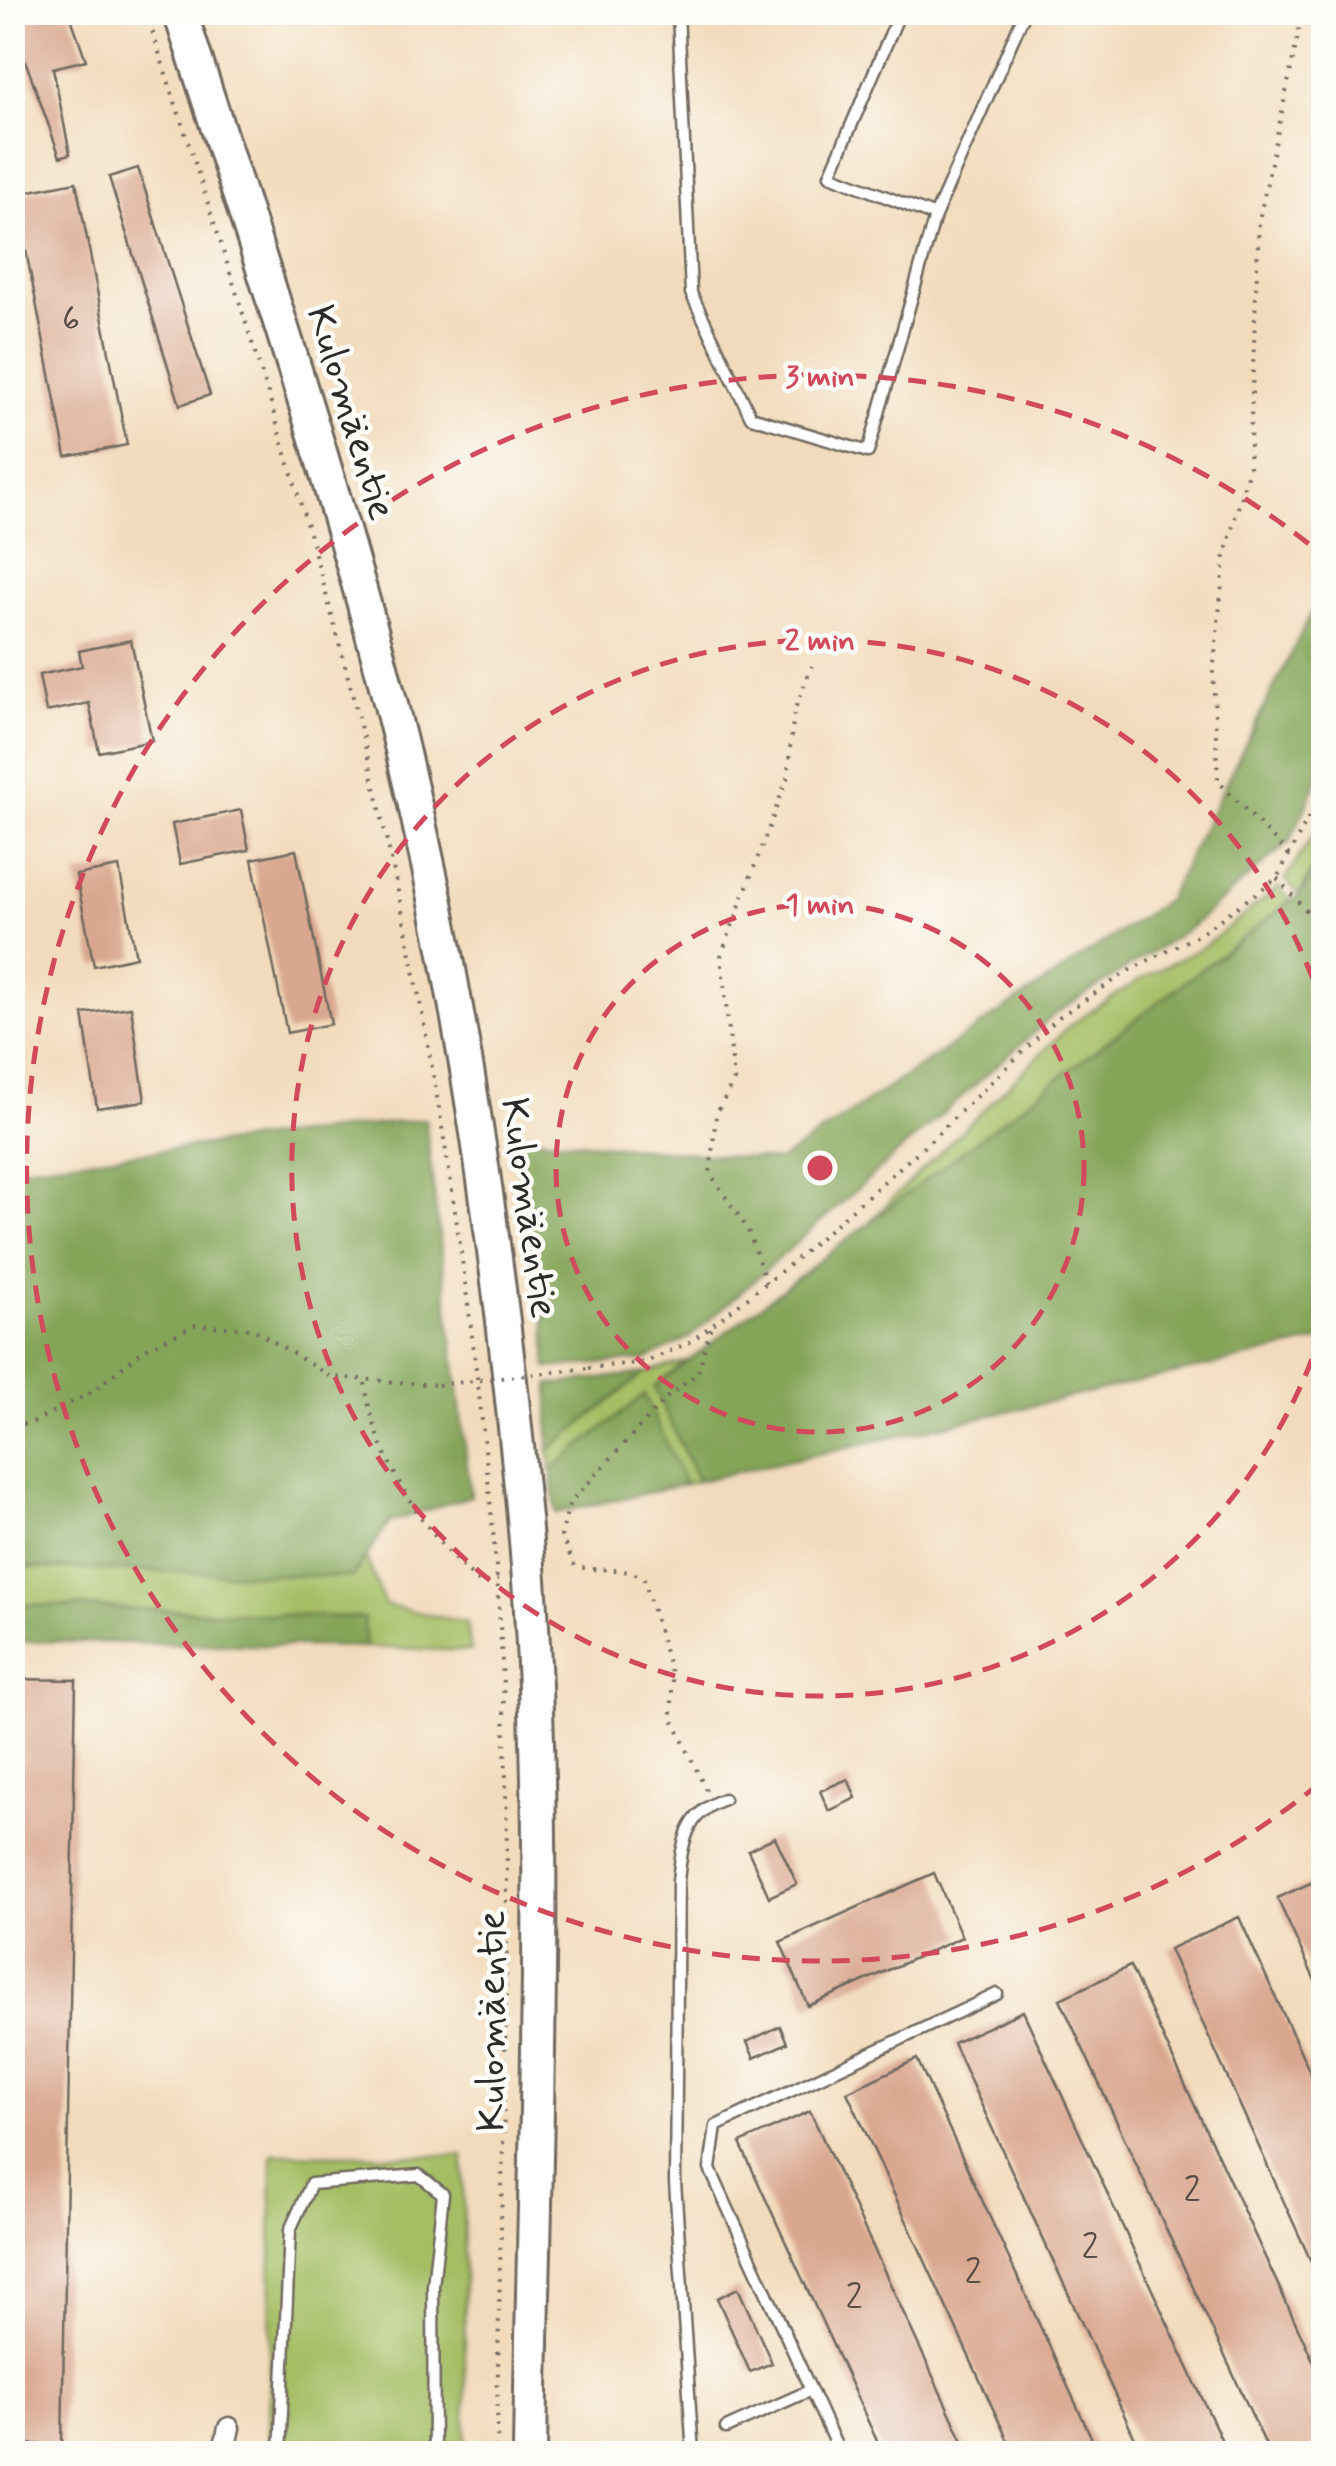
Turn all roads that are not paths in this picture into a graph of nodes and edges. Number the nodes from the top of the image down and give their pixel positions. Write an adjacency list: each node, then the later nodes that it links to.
1 (180, 12): 14 (main road, Kulomäentie)
2 (678, 12): 5 (lane)
3 (900, 12): 5 (lane)
4 (1025, 12): 5 (lane)
5 (935, 216)
6 (718, 1802): 15 (lane)
7 (997, 1994): 8 (lane)
8 (811, 2390): 10 (lane); 16 (lane)
9 (229, 2428): 11 (street)
10 (726, 2428)
11 (223, 2454)
12 (280, 2454): 13 (lane)
13 (434, 2454)
14 (530, 2454)
15 (693, 2454)
16 (840, 2454)

